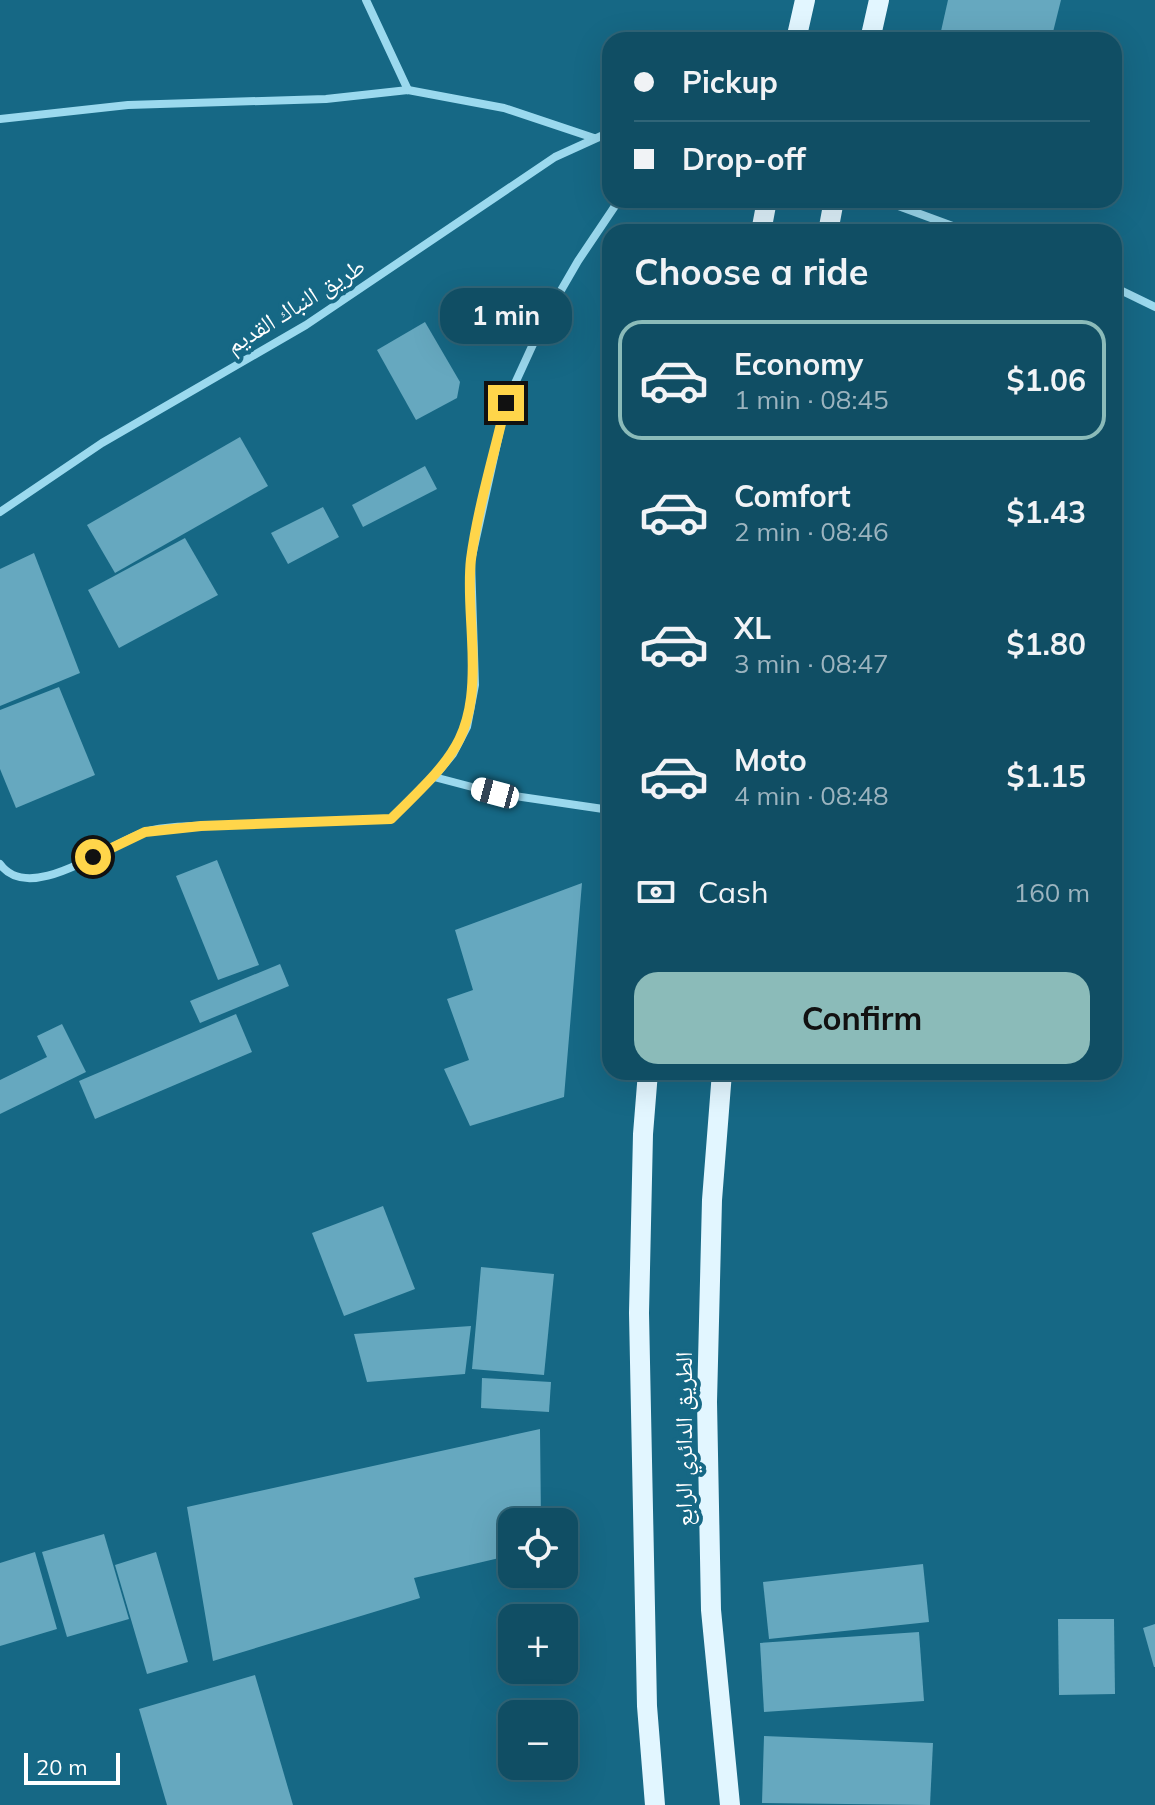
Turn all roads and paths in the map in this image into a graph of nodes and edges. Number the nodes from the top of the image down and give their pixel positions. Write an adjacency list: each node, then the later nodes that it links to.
1 (366, 0): 6 (street)
2 (805, 0): 4 (main road)
3 (879, 0): 5 (main road)
4 (798, 32)
5 (872, 32)
6 (408, 90): 7 (street); 9 (street)
7 (0, 119)
8 (602, 135): 9 (street, طريق النباك القديم)
9 (595, 138): 15 (street, طريق النباك القديم)
10 (904, 208): 11 (street)
11 (947, 224)
12 (602, 225): 16 (street)
13 (1122, 291): 14 (street)
14 (1155, 307)
15 (0, 512)
16 (434, 777): 17 (street); 18 (street)
17 (602, 809)
18 (0, 864)
19 (647, 1080): 21 (main road, الطريق الدائري الرابع)
20 (721, 1080): 22 (main road, الطريق الدائري الرابع)
21 (655, 1805)
22 (730, 1805)

